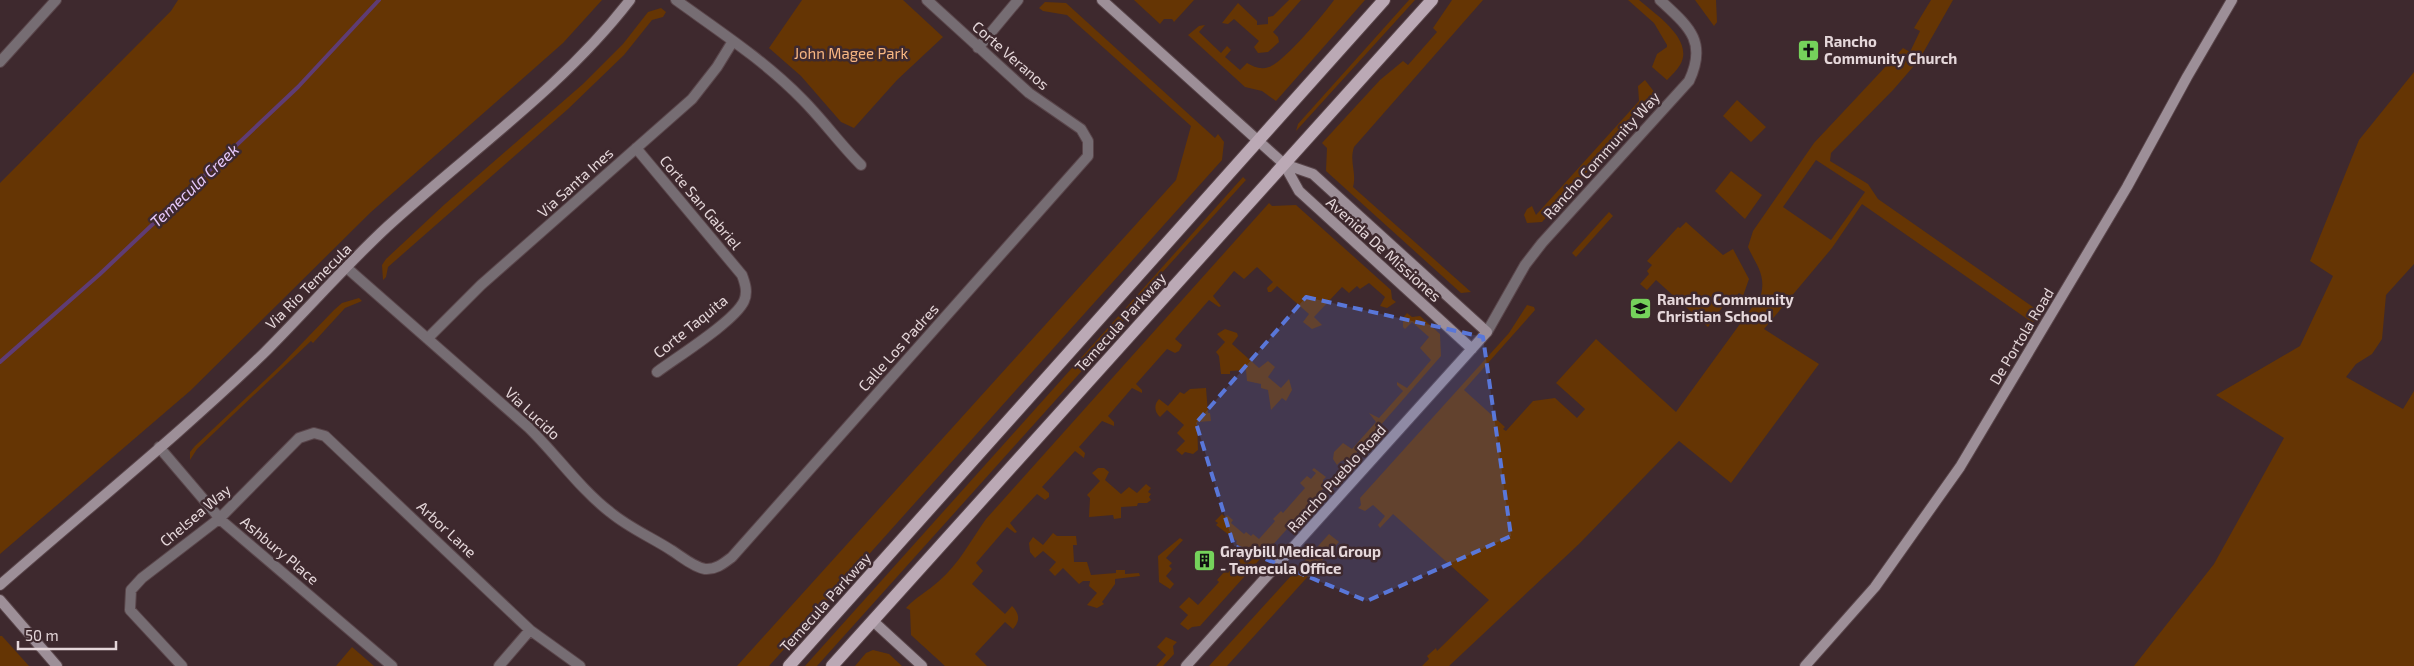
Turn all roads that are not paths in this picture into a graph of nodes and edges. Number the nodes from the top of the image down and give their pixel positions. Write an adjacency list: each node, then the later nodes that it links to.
1 (56, 0): 13 (street)
2 (630, 0): 19 (street, Via Rio Temecula)
3 (676, 0): 11 (street)
4 (927, 0): 12 (street, Corte Veranos)
5 (1018, 0): 12 (street)
6 (1102, 0): 15 (street, Avenida De Missiones)
7 (1384, 0): 15 (main road, Temecula Parkway)
8 (1432, 0): 17 (main road, Temecula Parkway)
9 (1660, 0): 21 (street, Rancho Community Way)
10 (2232, 0): 42 (street, De Portola Road)
11 (733, 41): 16 (street, Via Santa Ines); 18 (street)
12 (978, 48): 14 (street, Corte Veranos)
13 (0, 62)
14 (1081, 129): 28 (street, Calle Los Padres)
15 (1257, 140): 17 (street, Avenida De Missiones); 38 (main road, Temecula Parkway)
16 (636, 148): 20 (street, Corte San Gabriel); 22 (street, Via Santa Ines)
17 (1284, 164): 21 (street, Avenida De Missiones); 23 (street, Avenida De Missiones); 31 (main road, Temecula Parkway)
18 (861, 165)
19 (347, 268): 22 (street, Via Lucido); 26 (street, Via Rio Temecula)
20 (742, 275): 24 (street, Corte Taquita)
21 (1487, 332): 23 (street, Rancho Pueblo Road)
22 (428, 338): 28 (street, Via Lucido)
23 (1472, 349): 41 (street, Rancho Pueblo Road)
24 (657, 372)
25 (290, 446): 27 (street, Chelsea Way); 32 (street, Arbor Lane)
26 (159, 447): 27 (street, Ashbury Place); 29 (street, Via Rio Temecula)
27 (220, 518): 34 (street, Chelsea Way); 35 (street, Ashbury Place)
28 (704, 569)
29 (0, 585)
30 (0, 600): 33 (street)
31 (873, 621): 39 (main road, Temecula Parkway); 40 (street)
32 (530, 630): 36 (street); 37 (street, Arbor Lane)
33 (57, 666)
34 (182, 666)
35 (392, 666)
36 (499, 666)
37 (580, 666)
38 (790, 666)
39 (832, 666)
40 (922, 666)
41 (1186, 666)
42 (1804, 666)

